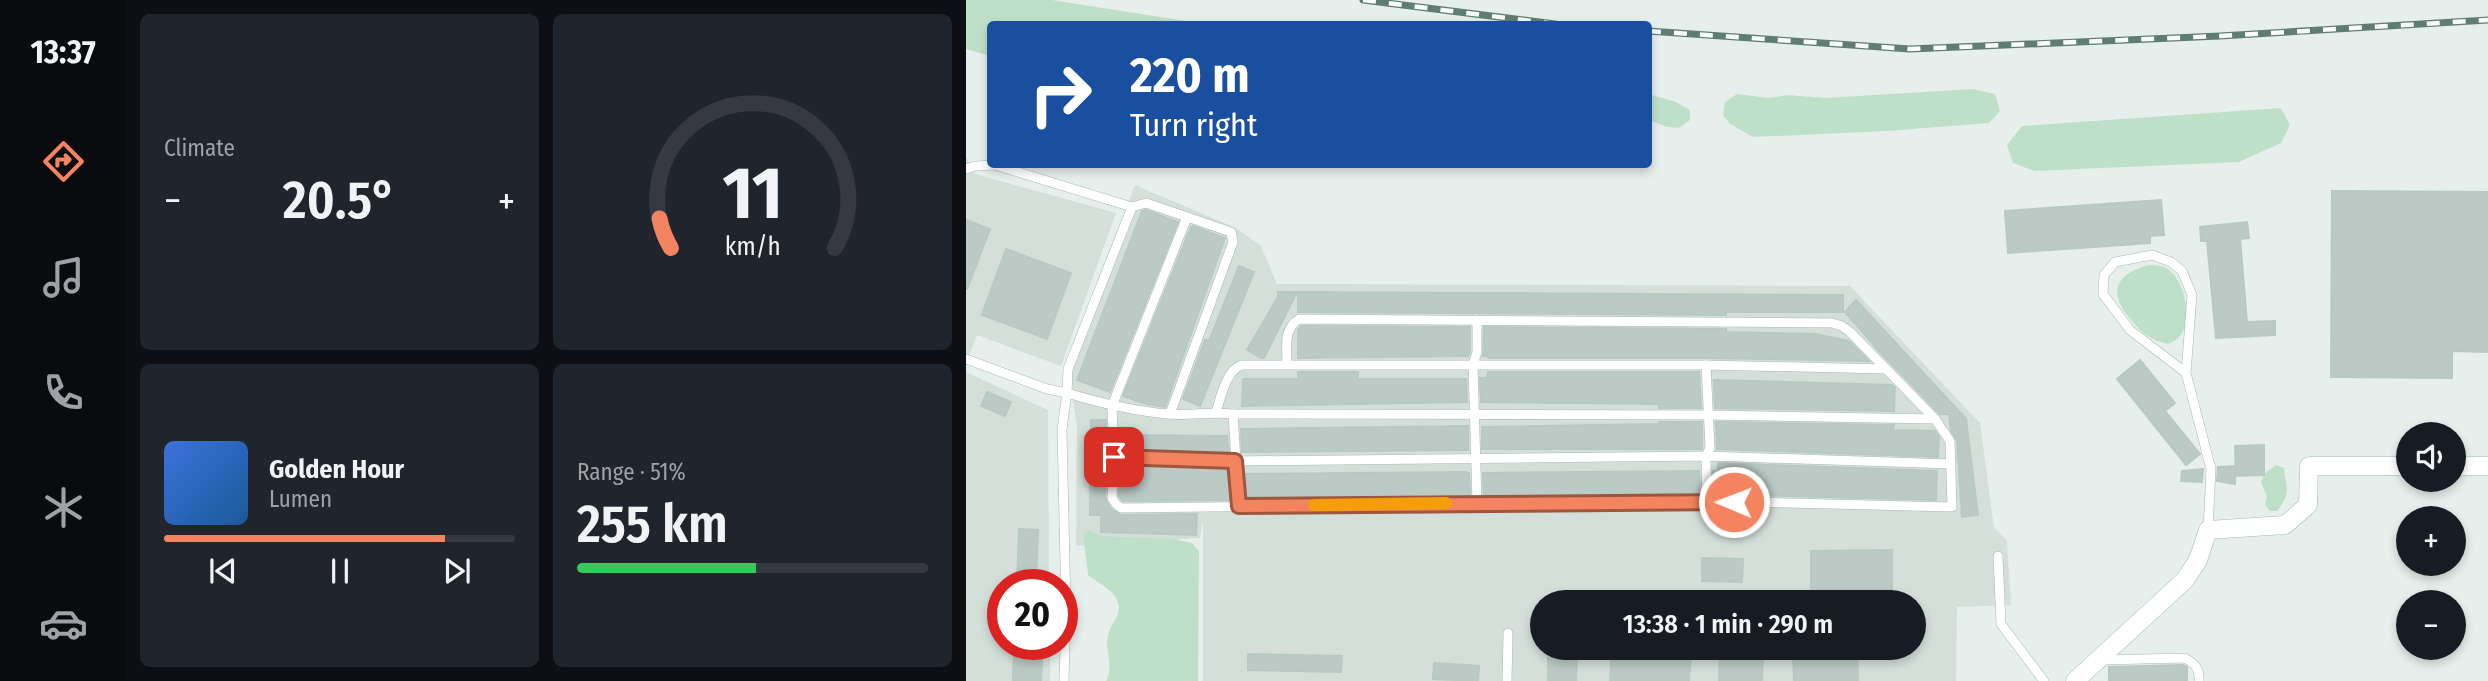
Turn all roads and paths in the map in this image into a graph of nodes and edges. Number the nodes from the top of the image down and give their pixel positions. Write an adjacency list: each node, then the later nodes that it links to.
1 (987, 165): 3 (lane)
2 (1005, 168): 4 (lane)
3 (966, 169)
4 (1132, 207): 5 (lane); 13 (lane)
5 (1187, 217): 14 (lane); 16 (lane)
6 (1477, 320): 8 (lane); 9 (lane); 11 (lane)
7 (966, 359): 13 (lane)
8 (1287, 364): 9 (lane); 15 (lane)
9 (1474, 365): 10 (lane); 18 (lane)
10 (1706, 365): 11 (lane); 19 (lane)
11 (1887, 369): 20 (lane)
12 (2186, 373): 12 (lane); 32 (lane)
13 (1067, 393): 14 (lane); 36 (lane)
14 (1112, 406): 16 (lane); 22 (lane)
15 (1216, 412): 16 (lane); 17 (lane)
16 (1170, 414)
17 (1233, 414): 18 (lane); 24 (lane)
18 (1474, 414): 19 (lane); 23 (lane)
19 (1709, 415): 20 (lane); 21 (lane)
20 (1935, 419): 25 (lane)
21 (1706, 456): 23 (lane); 25 (lane); 29 (lane)
22 (1114, 457): 24 (lane); 31 (lane)
23 (1476, 457): 24 (lane); 30 (lane)
24 (1235, 461): 31 (lane)
25 (1951, 464): 29 (lane)
26 (2396, 466): 32 (street)
27 (2466, 466): 28 (street)
28 (2488, 467)
29 (1707, 501): 30 (lane)
30 (1477, 503): 31 (lane)
31 (1239, 506)
32 (2208, 530): 35 (street)
33 (1998, 556): 38 (lane)
34 (1508, 633): 37 (lane)
35 (2097, 660): 39 (street); 40 (lane)
36 (1064, 681)
37 (1507, 681)
38 (2044, 681)
39 (2075, 681)
40 (2199, 681)

